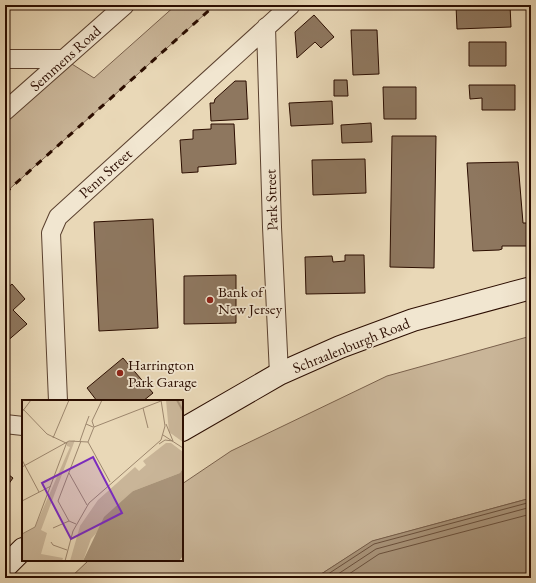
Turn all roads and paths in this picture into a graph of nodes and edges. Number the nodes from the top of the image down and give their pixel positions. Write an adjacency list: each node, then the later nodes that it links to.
1 (124, 5): 5 (street, Semmens Road)
2 (291, 5): 3 (street, Penn Street)
3 (266, 27): 8 (street, Park Street); 9 (street, Penn Street)
4 (5, 59): 5 (street)
5 (64, 59): 6 (street, Semmens Road)
6 (5, 112)
7 (531, 288): 8 (main road, Schraalenburgh Road)
8 (279, 374): 12 (main road, Schraalenburgh Road)
9 (58, 400)
10 (5, 424): 11 (street)
11 (22, 426)
12 (183, 429)
13 (22, 550): 14 (main road)
14 (5, 567)

